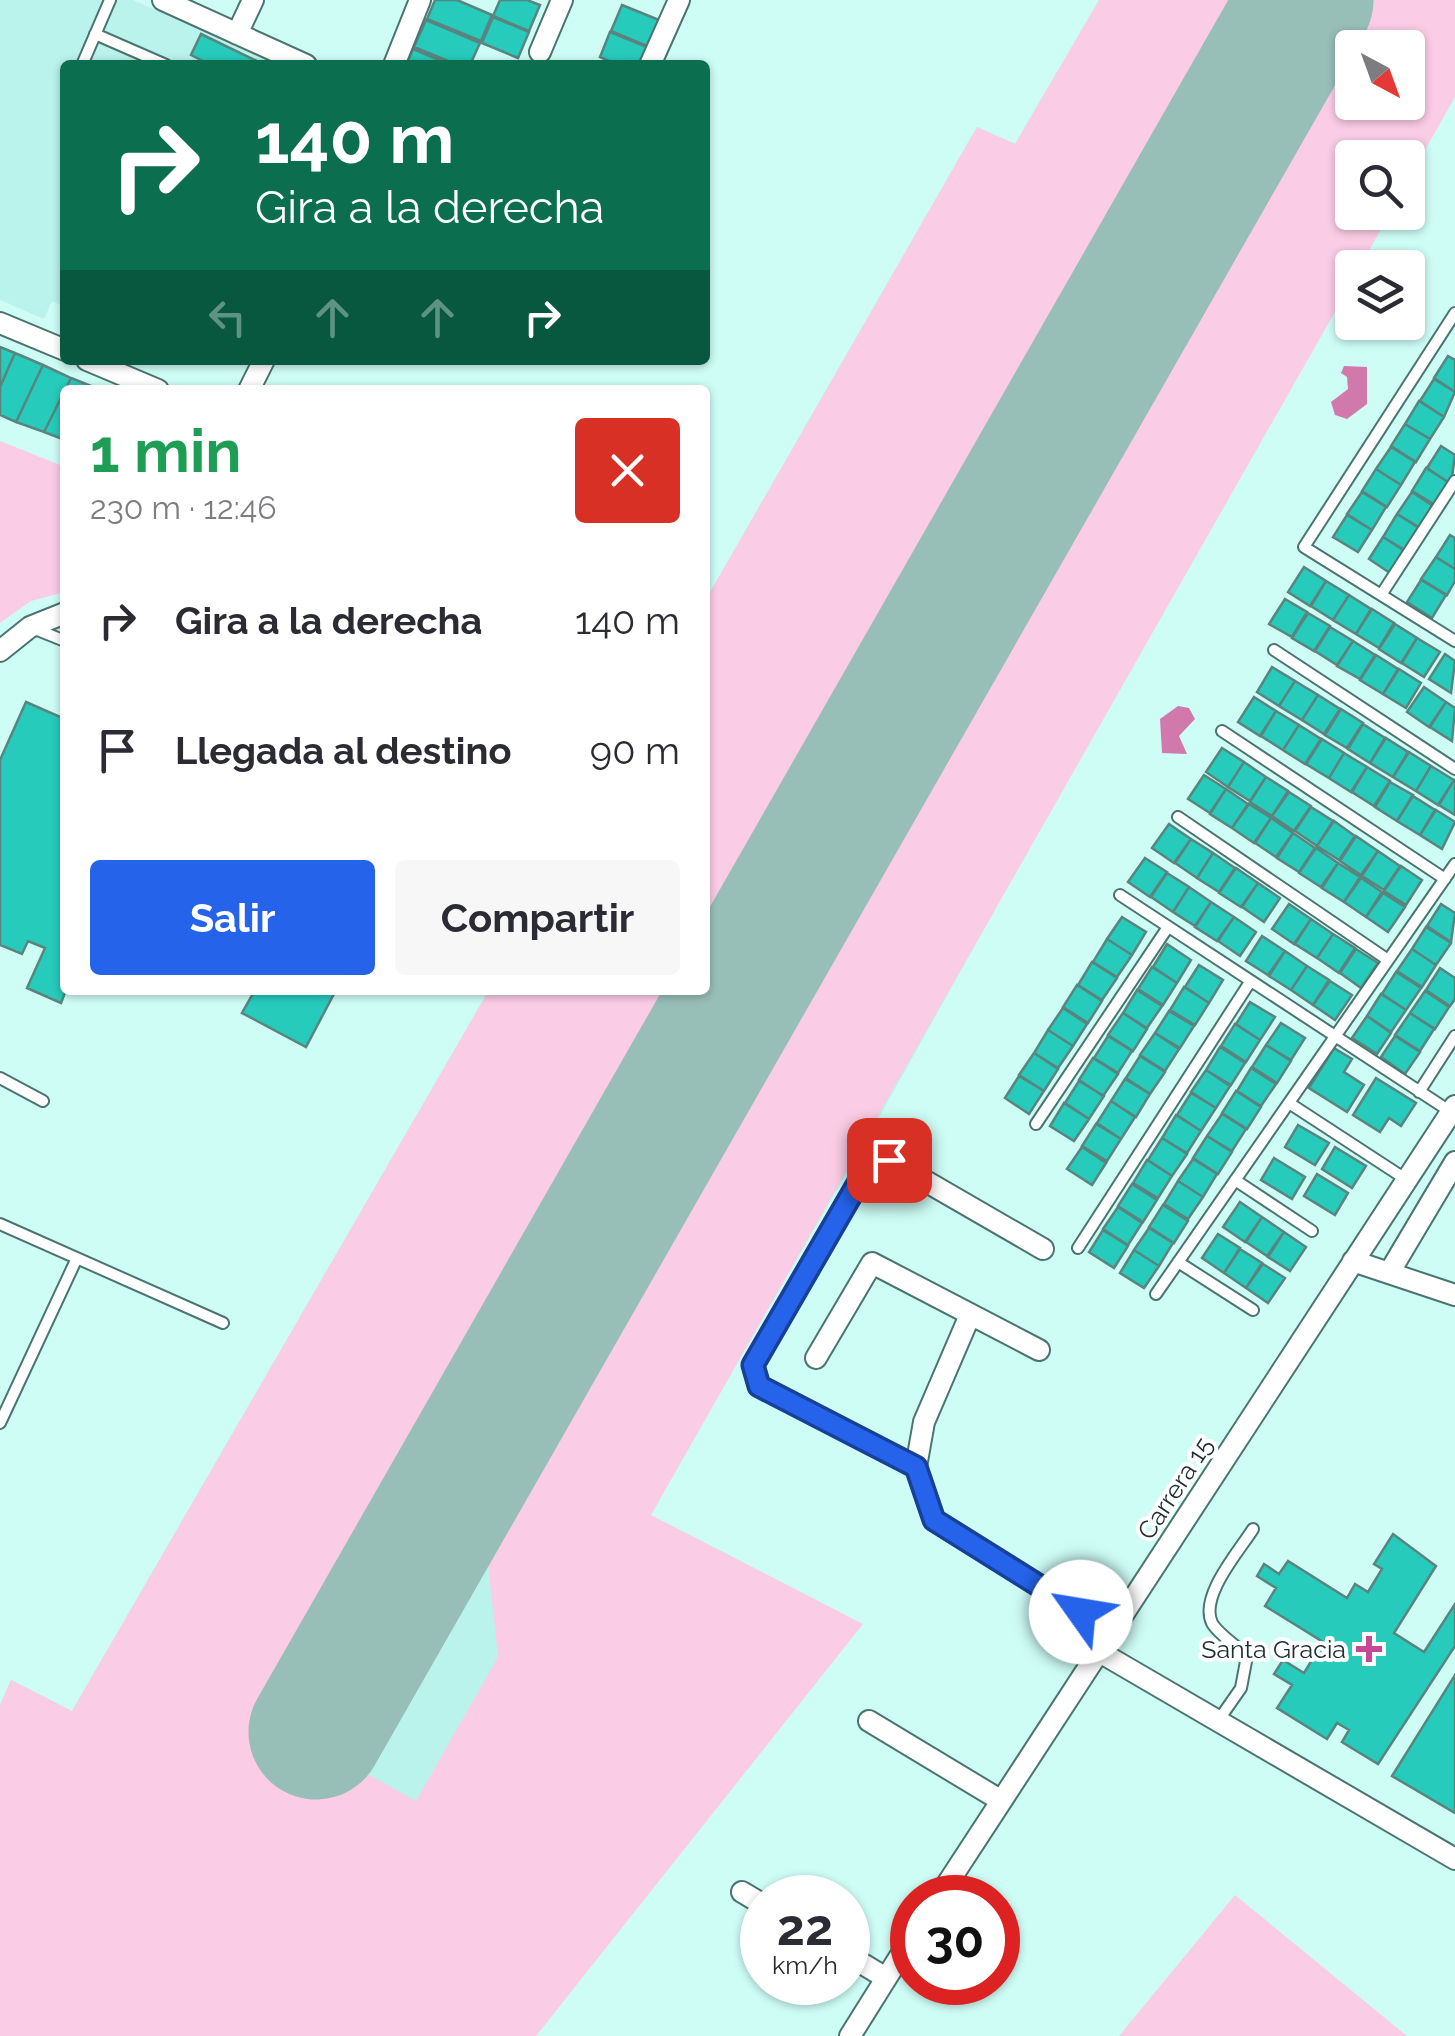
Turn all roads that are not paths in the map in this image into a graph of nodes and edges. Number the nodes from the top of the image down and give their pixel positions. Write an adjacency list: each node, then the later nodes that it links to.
1 (110, 0): 7 (lane)
2 (163, 0): 8 (street)
3 (253, 0): 8 (street)
4 (420, 0): 13 (street)
5 (562, 0): 9 (street)
6 (679, 0): 14 (street)
7 (95, 34): 10 (lane); 11 (lane)
8 (237, 34): 12 (street)
9 (540, 52)
10 (84, 60)
11 (155, 60)
12 (295, 60)
13 (396, 60)
14 (652, 60)
15 (1455, 314): 21 (lane)
16 (0, 323): 17 (street)
17 (60, 348)
18 (99, 365): 19 (street)
19 (146, 385)
20 (1455, 481): 21 (lane)
21 (1380, 595): 25 (lane)
22 (60, 615): 23 (street)
23 (30, 627): 24 (lane); 27 (street)
24 (60, 639)
25 (1455, 641)
26 (1274, 650): 29 (lane)
27 (0, 651)
28 (1222, 731): 32 (lane)
29 (1455, 769)
30 (1178, 817): 35 (lane)
31 (1455, 864): 32 (lane)
32 (1445, 879): 35 (lane)
33 (1120, 895): 34 (lane)
34 (1168, 927): 36 (lane); 44 (lane)
35 (1388, 960): 38 (lane)
36 (1250, 982): 38 (lane); 50 (lane)
37 (1455, 1036): 40 (lane)
38 (1334, 1038): 40 (lane); 42 (lane)
39 (0, 1078): 41 (lane)
40 (1419, 1092): 43 (lane)
41 (44, 1100)
42 (1289, 1103): 46 (lane); 47 (lane)
43 (1453, 1109): 47 (street, Carrera 15)
44 (1036, 1124)
45 (1455, 1162): 55 (street)
46 (1235, 1180): 49 (lane); 54 (lane)
47 (1407, 1180): 53 (street, Carrera 15)
48 (0, 1224): 52 (lane)
49 (1312, 1231)
50 (1078, 1248)
51 (1044, 1250): 64 (street)
52 (76, 1258): 60 (lane); 63 (lane)
53 (1354, 1261): 55 (street); 66 (street, Carrera 15)
54 (1178, 1262): 56 (lane); 58 (lane)
55 (1389, 1273): 57 (street)
56 (1156, 1294)
57 (1455, 1294)
58 (1253, 1310)
59 (970, 1316): 61 (street); 62 (street); 64 (street)
60 (223, 1323)
61 (1039, 1350)
62 (816, 1358)
63 (0, 1423)
64 (916, 1467): 66 (street)
65 (1253, 1529): 69 (lane)
66 (1111, 1631): 67 (street, Carrera 15)
67 (1098, 1651): 69 (street); 70 (street, Carrera 15)
68 (869, 1721): 70 (street)
69 (1217, 1722): 71 (street)
70 (1000, 1800): 72 (street, Carrera 15)
71 (1455, 1859)
72 (953, 1875)
73 (870, 1968): 75 (street)
74 (890, 1972): 75 (street)
75 (886, 1978): 76 (street)
76 (850, 2036)

